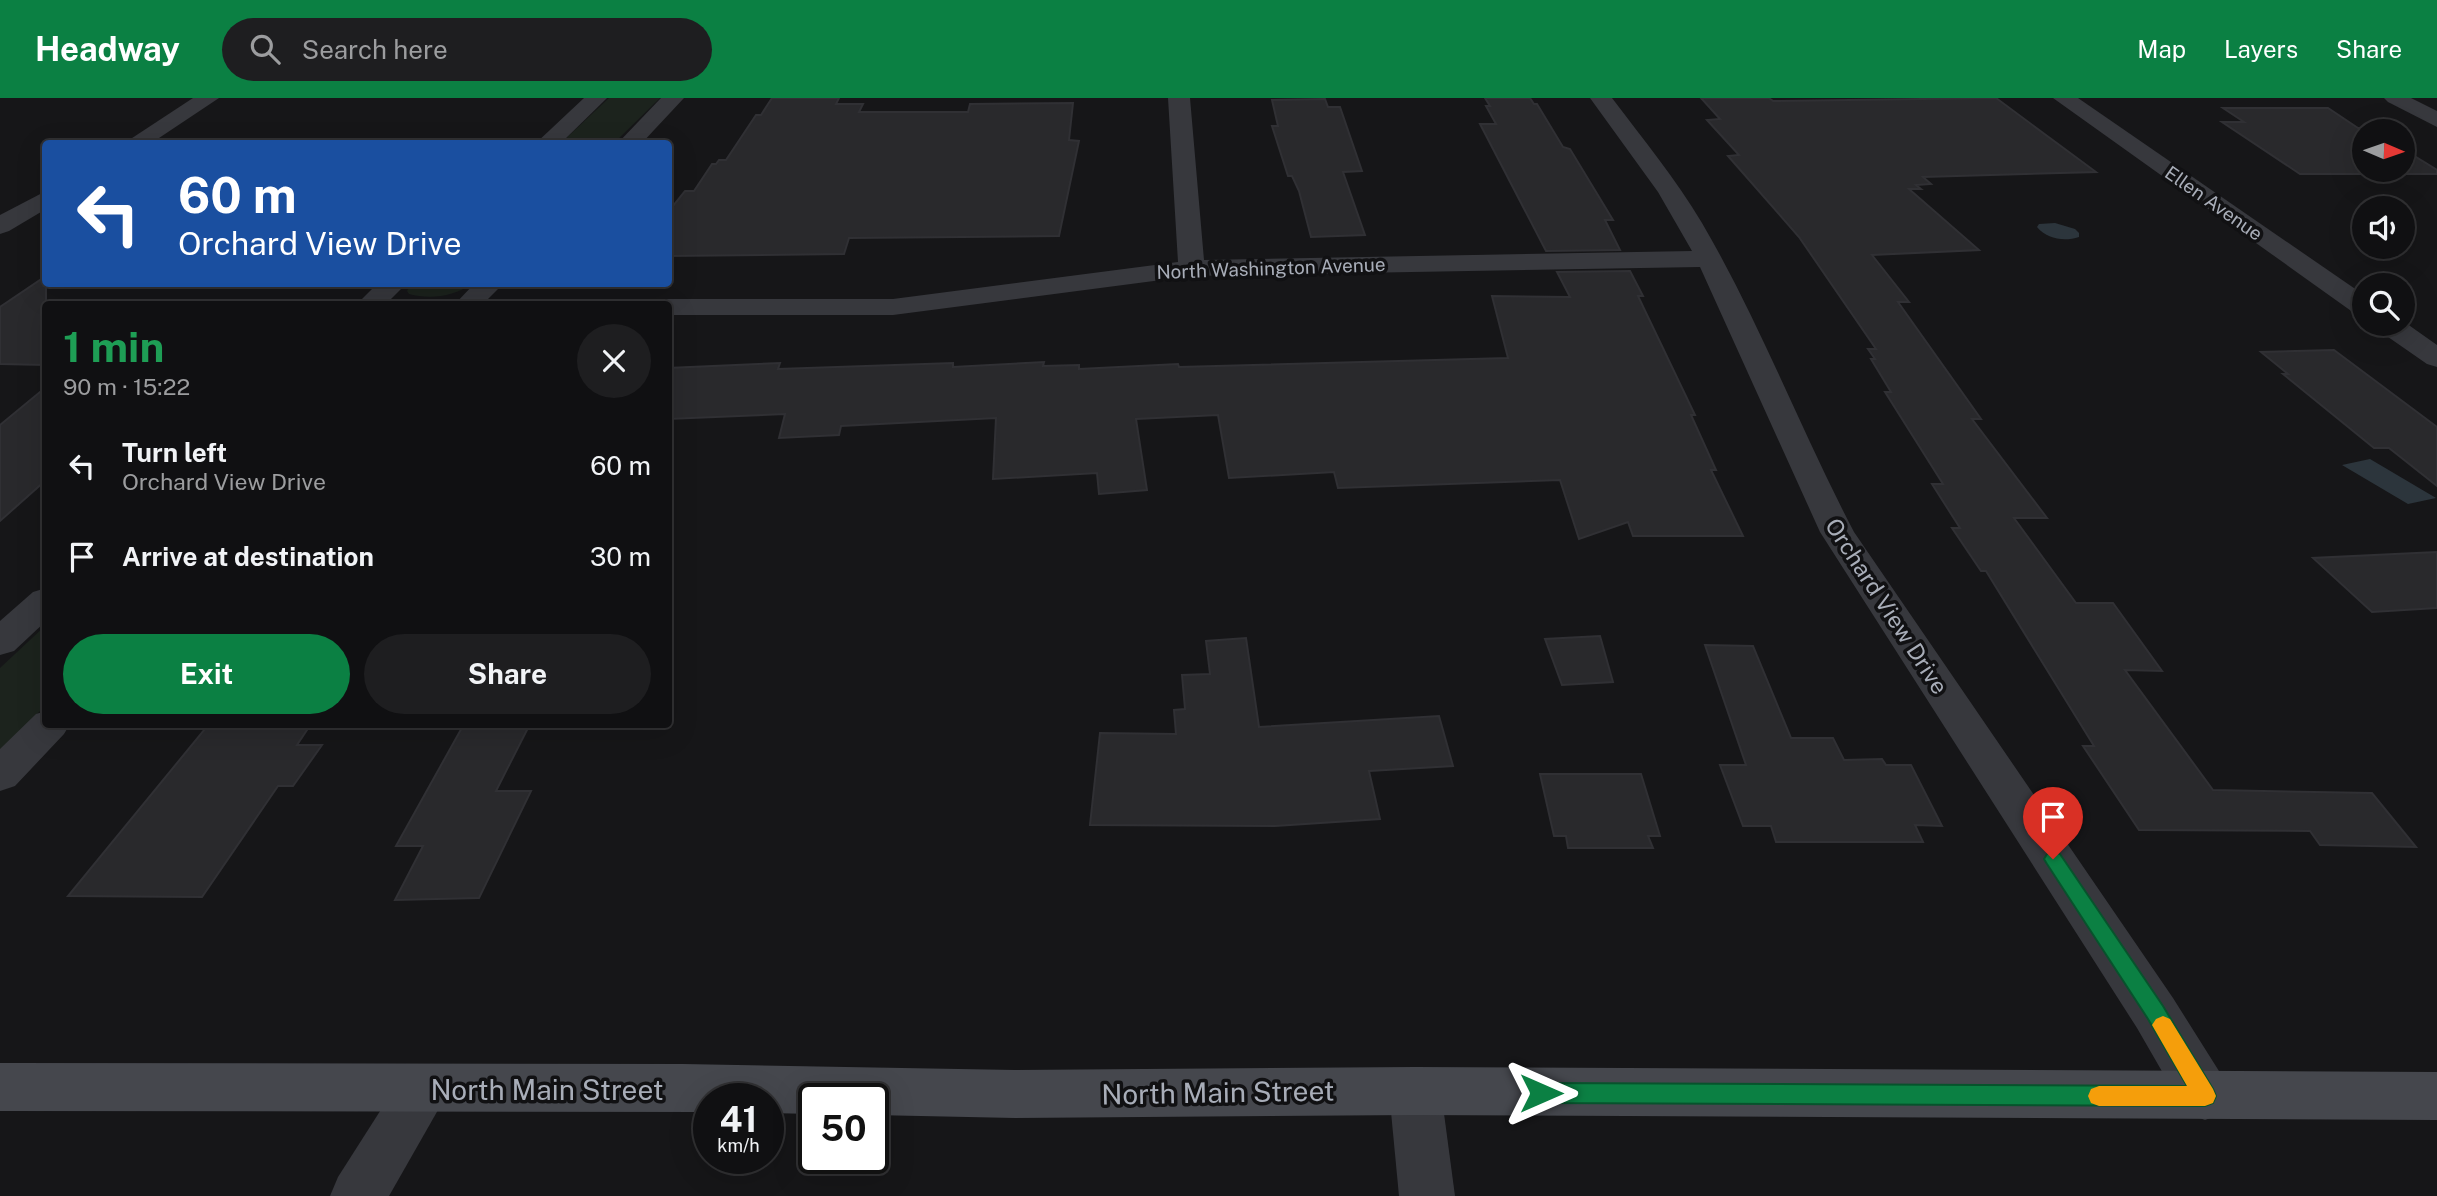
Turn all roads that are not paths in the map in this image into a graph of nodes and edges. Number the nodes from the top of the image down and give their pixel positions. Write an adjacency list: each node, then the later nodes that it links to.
1 (208, 98): 9 (street)
2 (596, 98): 10 (street)
3 (673, 98): 11 (street)
4 (1179, 98): 15 (street)
5 (1601, 98): 14 (street, Orchard View Drive)
6 (2064, 98): 18 (street, Ellen Avenue)
7 (2395, 98): 8 (street)
8 (2437, 120)
9 (140, 140)
10 (550, 140)
11 (632, 140)
12 (42, 200): 13 (street)
13 (0, 226)
14 (1708, 259): 15 (street, North Washington Avenue); 31 (street, Orchard View Drive)
15 (1192, 268): 21 (street, North Washington Avenue)
16 (389, 287): 19 (street)
17 (486, 287): 20 (street)
18 (2352, 299)
19 (373, 301)
20 (471, 301)
21 (672, 307)
22 (2405, 336): 23 (street)
23 (2437, 358)
24 (42, 604): 25 (street)
25 (0, 642)
26 (46, 728): 27 (street)
27 (0, 775)
28 (0, 1087): 29 (main road, North Main Street)
29 (424, 1089): 30 (main road, North Main Street); 33 (street)
30 (1415, 1091): 31 (main road, North Main Street); 34 (street)
31 (2205, 1096): 32 (main road, North Main Street)
32 (2437, 1096)
33 (358, 1196)
34 (1427, 1196)

